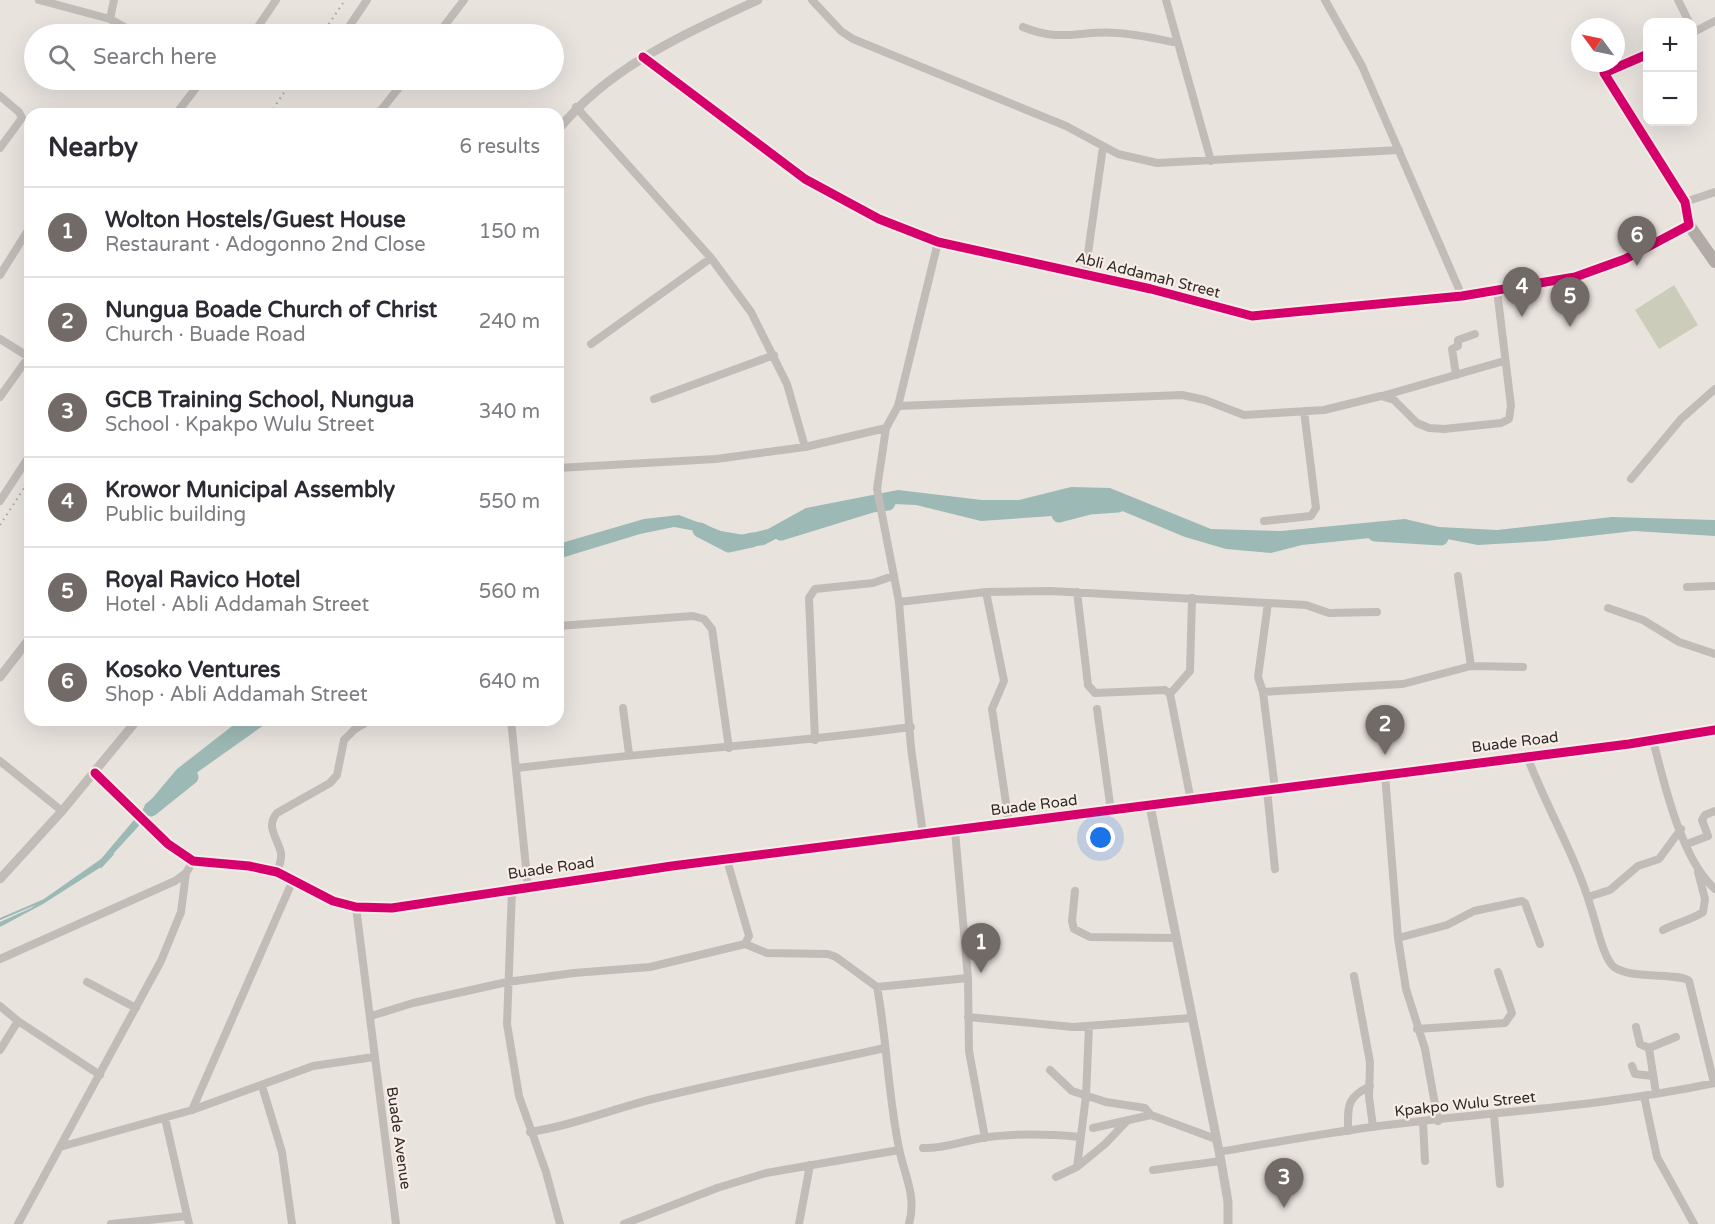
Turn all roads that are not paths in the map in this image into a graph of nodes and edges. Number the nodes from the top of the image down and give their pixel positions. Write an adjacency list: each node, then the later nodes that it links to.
1 (39, 0): 12 (street)
2 (114, 0): 12 (street)
3 (276, 0): 15 (street)
4 (367, 0): 16 (street)
5 (464, 0): 17 (street)
6 (758, 0): 22 (street)
7 (812, 0): 30 (street)
8 (1166, 0): 20 (street)
9 (1324, 0): 32 (street)
10 (1678, 0): 11 (street)
11 (1687, 18)
12 (110, 19): 14 (street)
13 (1715, 21): 19 (street)
14 (119, 24)
15 (260, 24)
16 (351, 24)
17 (446, 24)
18 (1023, 27): 20 (street)
19 (1697, 30)
20 (1178, 42): 33 (street)
21 (1643, 56): 35 (street)
22 (642, 57): 26 (street); 38 (street, Abli Addamah Street)
23 (194, 90): 27 (street)
24 (397, 90): 28 (street)
25 (0, 96): 31 (street)
26 (576, 107): 29 (street); 39 (street)
27 (181, 108)
28 (383, 108)
29 (564, 122)
30 (1103, 147): 33 (street); 41 (street)
31 (0, 148)
32 (1399, 150): 33 (street); 44 (street)
33 (1210, 161)
34 (1715, 192): 35 (street)
35 (1685, 202): 36 (street)
36 (1689, 225): 40 (main road); 43 (street, Abli Addamah Street)
37 (24, 237): 42 (street)
38 (938, 242): 41 (street, Abli Addamah Street); 57 (street)
39 (711, 258): 47 (street); 49 (street)
40 (1715, 262)
41 (1085, 274): 44 (street, Abli Addamah Street)
42 (0, 275)
43 (1497, 290): 44 (street, Abli Addamah Street); 50 (street)
44 (1462, 296)
45 (1475, 334): 52 (street)
46 (0, 339): 48 (street)
47 (591, 344)
48 (24, 353)
49 (774, 355): 56 (street); 60 (street)
50 (1504, 361): 52 (street); 54 (street)
51 (24, 363): 55 (street)
52 (1456, 375): 54 (street)
53 (1715, 389): 63 (street)
54 (1381, 396): 58 (street)
55 (0, 398)
56 (654, 399)
57 (898, 406): 58 (street); 59 (street)
58 (1304, 411): 65 (street)
59 (886, 428): 60 (street); 66 (street)
60 (805, 447): 62 (street)
61 (24, 465): 64 (street)
62 (564, 468)
63 (1631, 480)
64 (0, 501)
65 (1264, 521)
66 (893, 576): 73 (street); 92 (street)
67 (1458, 576): 80 (street)
68 (1715, 586): 69 (street)
69 (1687, 587)
70 (986, 592): 71 (street); 73 (street); 107 (street)
71 (1077, 592): 72 (street); 84 (street)
72 (1192, 597): 74 (street); 84 (street)
73 (899, 602): 90 (street)
74 (1268, 603): 76 (street); 83 (street)
75 (1608, 608): 79 (street)
76 (1377, 612)
77 (564, 626): 94 (street)
78 (24, 646): 82 (street)
79 (1715, 654)
80 (1471, 666): 81 (street); 83 (street)
81 (1523, 667)
82 (0, 677)
83 (1263, 692): 101 (street)
84 (1170, 694): 102 (street)
85 (623, 708): 95 (street)
86 (1097, 709): 105 (street)
87 (132, 726): 99 (street)
88 (359, 726): 116 (street)
89 (512, 726): 98 (street)
90 (911, 727): 92 (street); 110 (street)
91 (1715, 730): 93 (street, Buade Road)
92 (815, 740): 94 (street)
93 (1653, 740): 96 (street, Buade Road); 108 (street)
94 (729, 748): 95 (street)
95 (629, 754): 98 (street)
96 (1527, 756): 100 (street, Buade Road); 124 (street)
97 (0, 761): 104 (street)
98 (518, 768): 120 (street)
99 (94, 773): 104 (street); 113 (street)
100 (1384, 774): 101 (street, Buade Road); 128 (street)
101 (1271, 789): 102 (street, Buade Road); 115 (street)
102 (1191, 801): 103 (street, Buade Road)
103 (1150, 806): 105 (street, Buade Road); 127 (street)
104 (62, 810): 118 (street)
105 (1111, 811): 107 (street, Buade Road)
106 (1715, 812): 111 (street)
107 (1009, 823): 109 (street, Buade Road)
108 (1680, 830): 111 (street); 124 (street)
109 (954, 831): 110 (street, Buade Road); 134 (street)
110 (923, 834): 112 (street, Buade Road)
111 (1687, 844): 114 (street)
112 (727, 860): 120 (street, Buade Road); 129 (street)
113 (193, 861): 116 (street, Buade Road); 117 (street)
114 (1697, 868): 122 (street); 126 (street)
115 (1275, 869)
116 (277, 872): 119 (street, Buade Road)
117 (186, 873): 131 (street); 139 (street)
118 (0, 879)
119 (293, 880): 125 (street, Buade Road); 162 (street)
120 (528, 887): 121 (street, Buade Road)
121 (512, 889): 125 (street, Buade Road); 136 (street)
122 (1715, 889)
123 (1075, 891): 127 (street)
124 (1588, 897): 156 (street)
125 (356, 907): 140 (street, Buade Avenue)
126 (1663, 930)
127 (1176, 938): 142 (street)
128 (1398, 938): 130 (street); 146 (street)
129 (745, 944): 136 (street); 137 (street)
130 (1540, 944)
131 (0, 959)
132 (1498, 972): 146 (street)
133 (1354, 976): 158 (street)
134 (968, 978): 137 (street); 141 (street)
135 (87, 982): 139 (street)
136 (507, 982): 140 (street); 172 (street)
137 (877, 987): 148 (street)
138 (0, 1006): 143 (street)
139 (136, 1008): 154 (street)
140 (371, 1016): 151 (street, Buade Avenue)
141 (968, 1017): 144 (street); 174 (street)
142 (1191, 1018): 144 (street); 175 (street)
143 (18, 1021): 150 (street); 154 (street)
144 (1089, 1026): 160 (street)
145 (1636, 1028): 149 (street)
146 (1418, 1029): 167 (street)
147 (1676, 1037): 149 (street)
148 (885, 1048): 172 (street); 178 (street)
149 (1649, 1048): 155 (street)
150 (0, 1050)
151 (374, 1056): 157 (street); 190 (street, Buade Avenue)
152 (1632, 1066): 155 (street)
153 (1050, 1070): 160 (street)
154 (100, 1075): 176 (street)
155 (1653, 1076): 159 (street)
156 (1715, 1083): 159 (street, Kpakpo Wulu Street)
157 (262, 1086): 162 (street); 189 (street)
158 (1370, 1086): 169 (street); 171 (street)
159 (1656, 1093): 161 (street, Kpakpo Wulu Street)
160 (1086, 1096): 163 (street); 173 (street)
161 (1644, 1096): 164 (street, Kpakpo Wulu Street); 196 (street)
162 (192, 1110): 165 (street)
163 (1150, 1115): 166 (street); 175 (street)
164 (1494, 1115): 167 (street, Kpakpo Wulu Street); 185 (street)
165 (165, 1118): 176 (street); 186 (street)
166 (1129, 1119): 170 (street); 182 (street)
167 (1438, 1121): 168 (street, Kpakpo Wulu Street)
168 (1423, 1123): 169 (street, Kpakpo Wulu Street); 180 (street)
169 (1373, 1127): 171 (street, Kpakpo Wulu Street)
170 (1093, 1128)
171 (1348, 1131): 179 (street, Kpakpo Wulu Street)
172 (530, 1132): 191 (street)
173 (1080, 1137): 174 (street); 182 (street)
174 (985, 1138): 177 (street)
175 (1216, 1139): 179 (street)
176 (60, 1147): 187 (street)
177 (923, 1148)
178 (899, 1150): 181 (street); 194 (street)
179 (1220, 1156): 183 (street, Kpakpo Wulu Street); 195 (street)
180 (1425, 1161)
181 (810, 1165): 192 (street); 193 (street)
182 (1077, 1167): 184 (street)
183 (1153, 1170)
184 (1056, 1177)
185 (1500, 1184)
186 (188, 1220): 188 (street)
187 (18, 1224)
188 (111, 1224)
189 (292, 1224)
190 (396, 1224)
191 (560, 1224)
192 (624, 1224)
193 (799, 1224)
194 (909, 1224)
195 (1228, 1224)
196 (1694, 1224)

